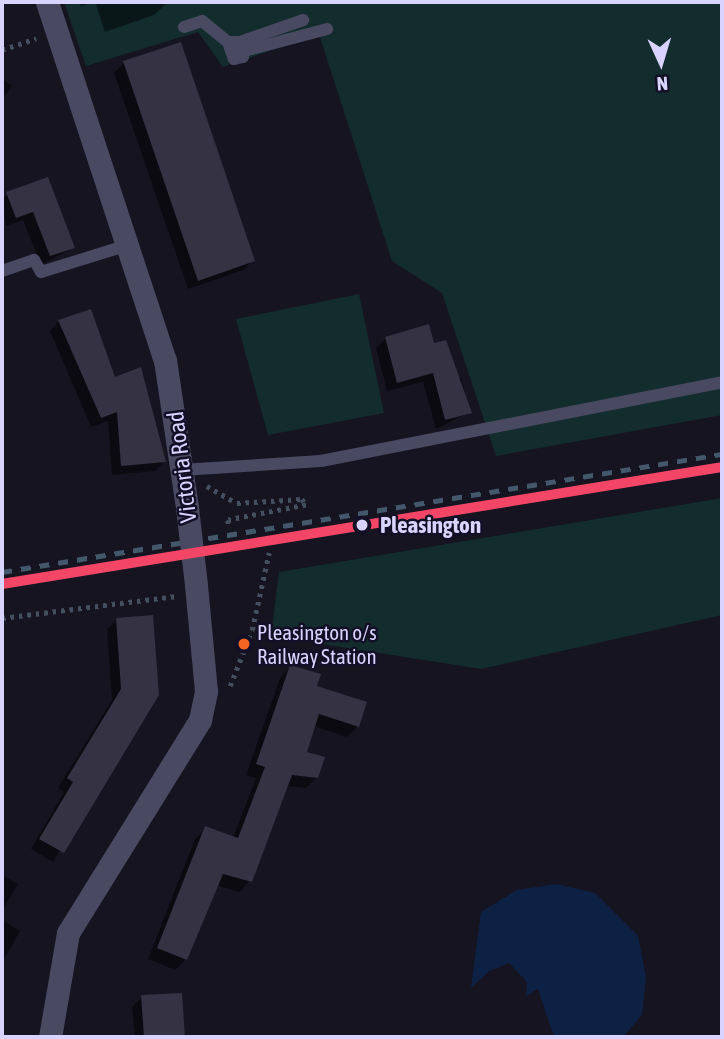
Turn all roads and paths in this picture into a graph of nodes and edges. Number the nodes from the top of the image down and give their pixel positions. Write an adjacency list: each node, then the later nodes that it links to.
1 (47, 2): 5 (street, Victoria Road)
2 (303, 20): 6 (lane)
3 (184, 27): 6 (lane)
4 (327, 29): 6 (lane)
5 (56, 30): 7 (path); 8 (street, Victoria Road)
6 (238, 45)
7 (2, 50)
8 (128, 246): 9 (lane); 11 (street, Victoria Road)
9 (2, 271)
10 (722, 382): 11 (lane)
11 (183, 474): 12 (path); 14 (street, Victoria Road, bridge)
12 (229, 527)
13 (269, 553): 16 (path)
14 (197, 589): 15 (path); 17 (street, Victoria Road)
15 (2, 618)
16 (227, 693)
17 (50, 1037)

